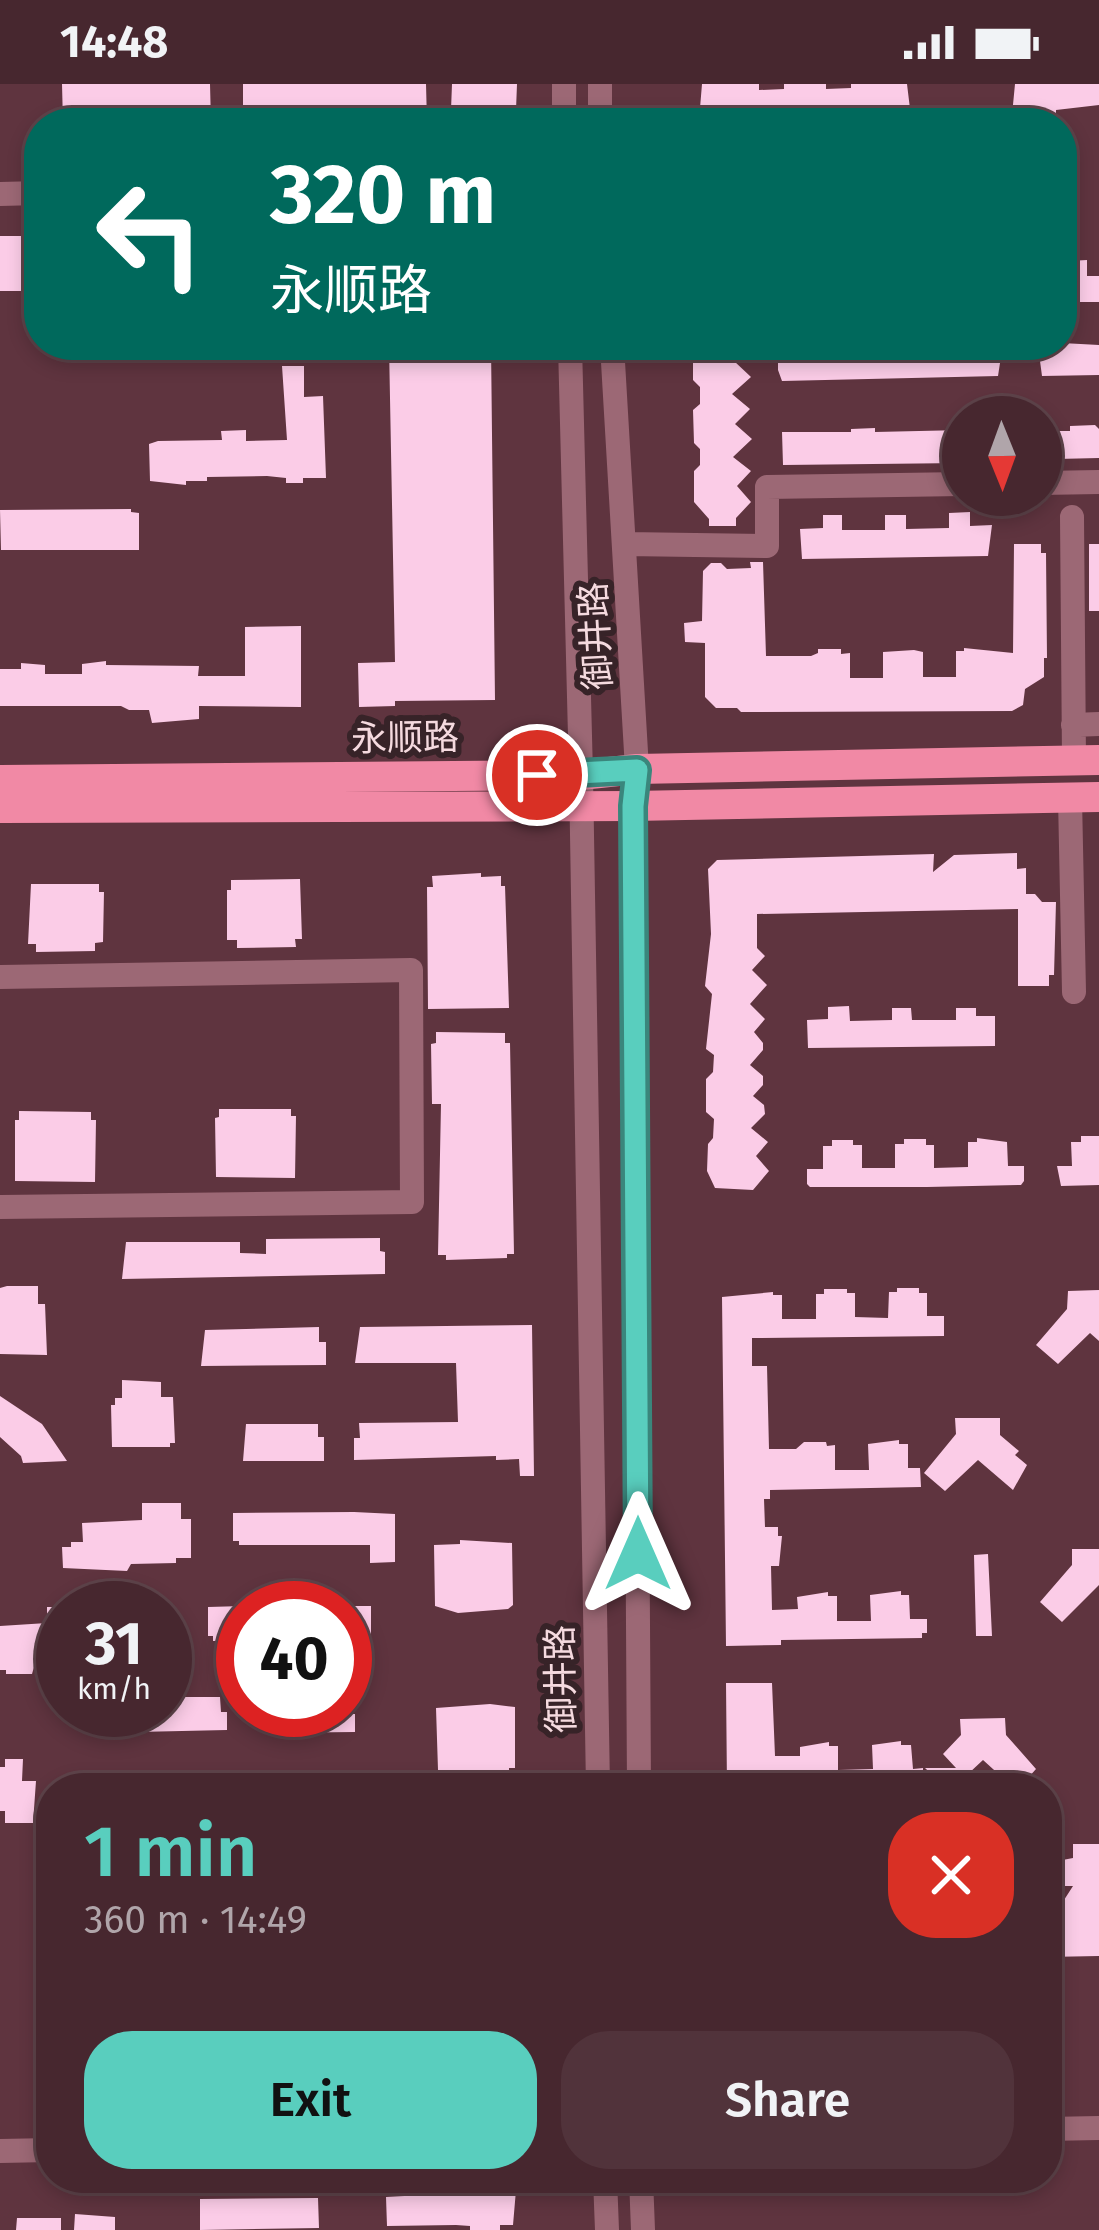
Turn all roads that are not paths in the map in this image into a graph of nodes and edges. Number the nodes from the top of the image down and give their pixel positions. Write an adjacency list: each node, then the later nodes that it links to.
1 (570, 360): 12 (street, 御井路)
2 (614, 360): 7 (street, 御井路)
3 (1062, 482): 4 (street)
4 (1099, 482)
5 (942, 484): 7 (street)
6 (1072, 517): 8 (street)
7 (626, 544): 10 (street, 御井路)
8 (1086, 724): 9 (street)
9 (1086, 760): 10 (main road, 永顺路)
10 (637, 770): 12 (main road, 永顺路); 14 (street, 御井路)
11 (0, 780): 12 (main road, 永顺路)
12 (580, 789): 14 (main road, 永顺路); 15 (main road, 永顺路); 19 (street, 御井路)
13 (1084, 797): 14 (main road, 永顺路); 17 (street)
14 (633, 806): 20 (street, 御井路)
15 (0, 808)
16 (0, 976): 18 (street)
17 (1075, 992)
18 (0, 1207)
19 (598, 1773)
20 (639, 1773)
21 (1099, 2128): 22 (street)
22 (1062, 2129)
23 (36, 2150): 24 (street)
24 (0, 2151)
25 (606, 2193): 27 (street)
26 (642, 2193): 28 (street)
27 (607, 2230)
28 (643, 2230)

